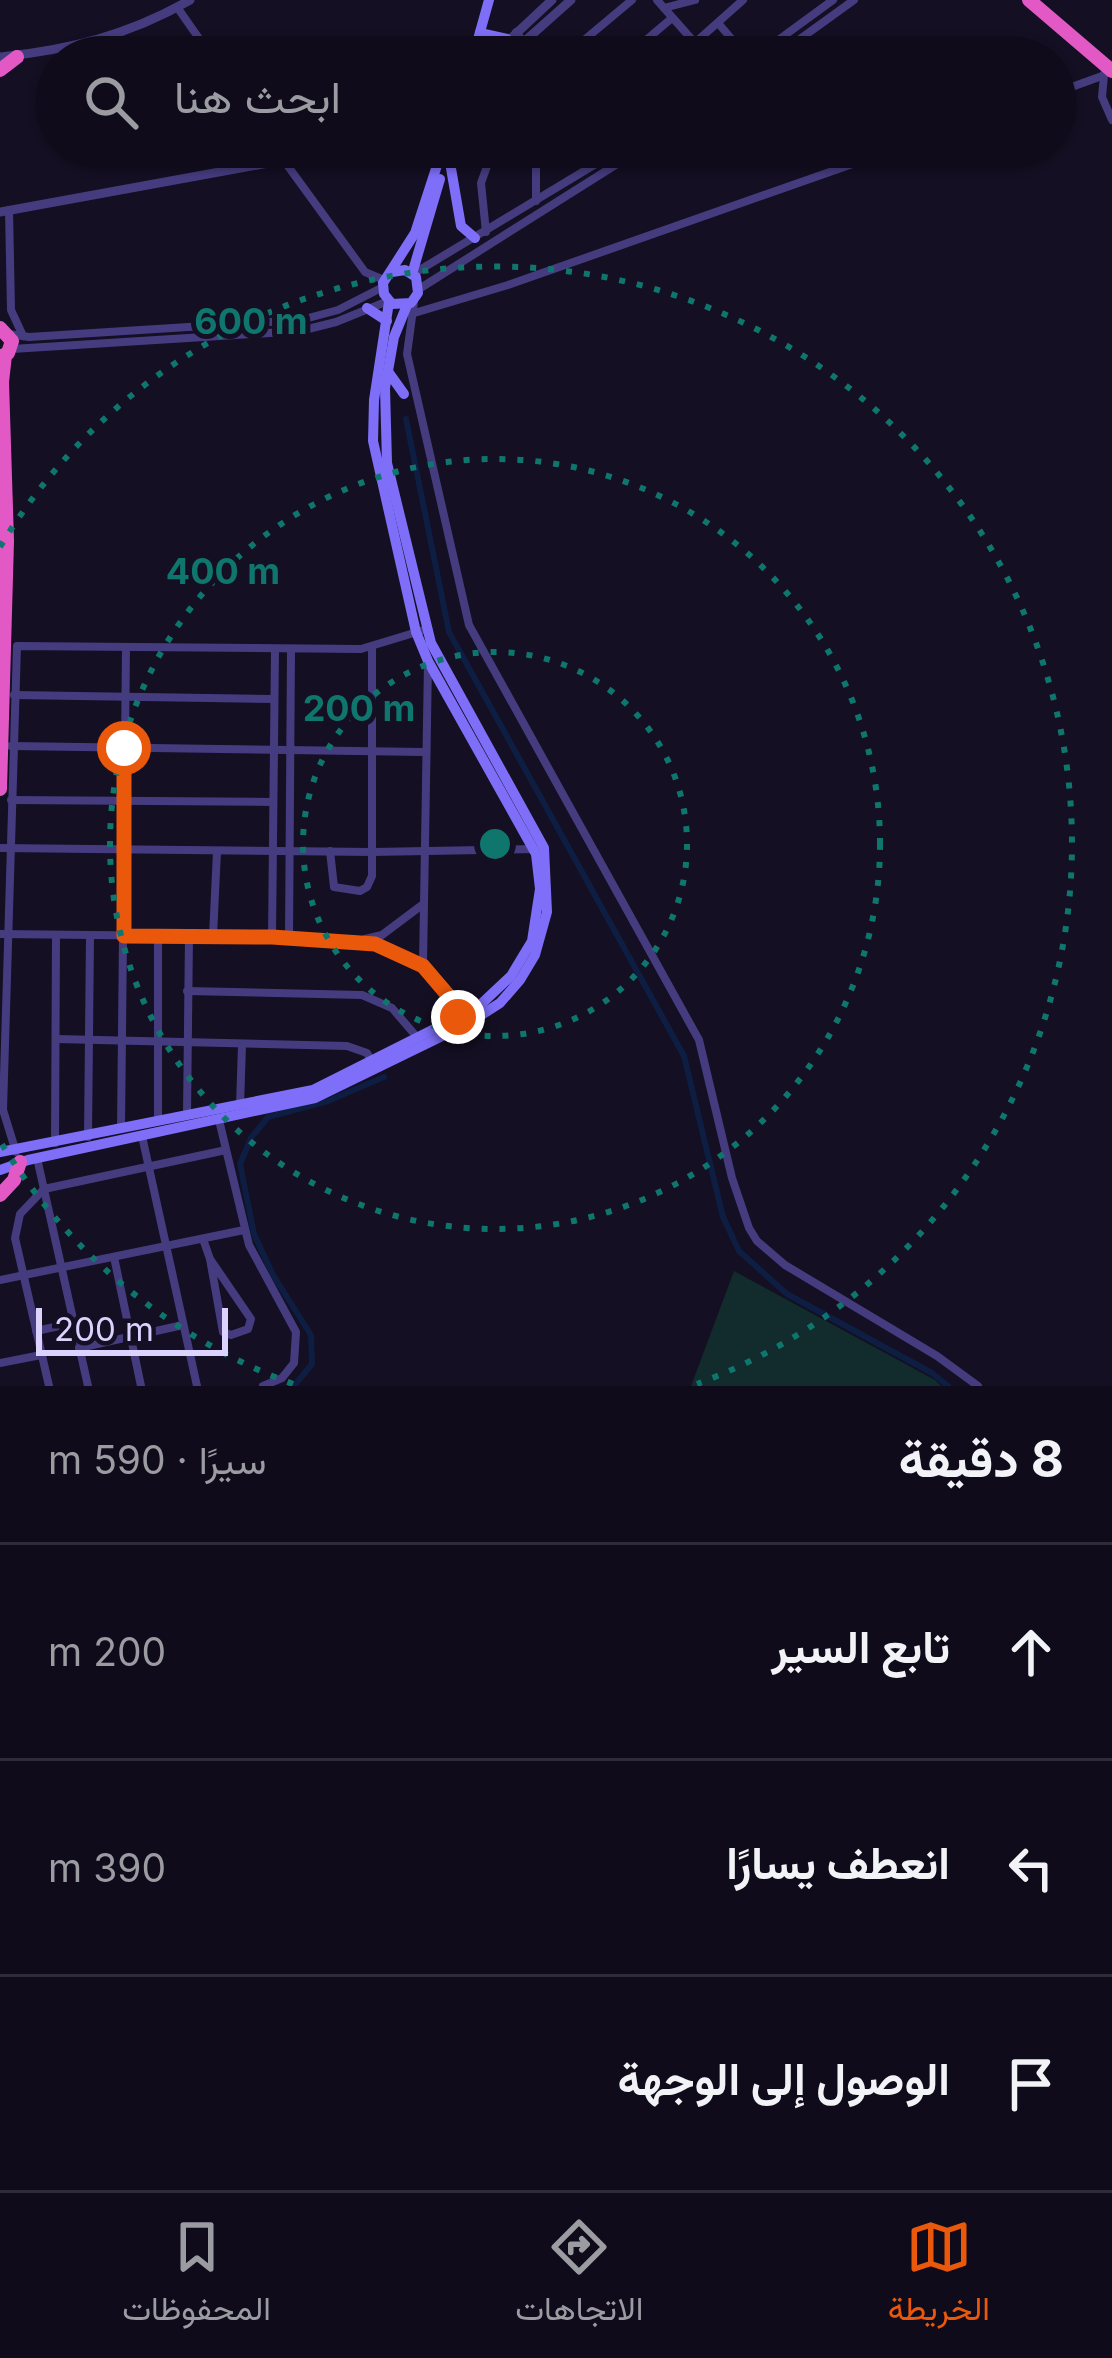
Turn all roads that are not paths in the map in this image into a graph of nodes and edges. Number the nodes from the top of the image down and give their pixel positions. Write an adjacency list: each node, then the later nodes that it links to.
1 (190, 0): 14 (street)
2 (486, 0): 18 (main road); 22 (main road)
3 (552, 0): 13 (street)
4 (571, 0): 24 (street)
5 (632, 0): 25 (street)
6 (695, 0): 12 (street)
7 (743, 0): 16 (street)
8 (854, 0): 31 (street)
9 (1029, 0): 17 (highway)
10 (1040, 0): 17 (highway)
11 (827, 2): 30 (street)
12 (661, 4): 15 (street)
13 (538, 5): 19 (street)
14 (177, 8): 20 (street); 21 (street)
15 (672, 18): 26 (street); 27 (street)
16 (718, 22): 28 (street); 29 (street)
17 (1067, 28): 32 (highway)
18 (480, 33): 19 (main road); 23 (main road)
19 (512, 35)
20 (114, 36)
21 (197, 36)
22 (476, 36)
23 (479, 36)
24 (532, 36)
25 (589, 36)
26 (651, 36)
27 (689, 36)
28 (703, 36)
29 (731, 36)
30 (780, 36)
31 (804, 36)
32 (1075, 36)
33 (1076, 37): 37 (highway)
34 (36, 53): 35 (street)
35 (17, 57): 36 (highway)
36 (0, 64)
37 (1110, 69): 38 (street); 39 (street)
38 (1076, 83)
39 (1112, 120)
40 (217, 168): 51 (street)
41 (289, 168): 54 (street)
42 (438, 168): 54 (main road)
43 (439, 168): 53 (main road)
44 (448, 168): 52 (main road)
45 (486, 168): 52 (street)
46 (536, 168): 50 (street)
47 (587, 168): 50 (street)
48 (613, 168): 56 (street)
49 (841, 168): 56 (street)
50 (536, 201): 52 (street)
51 (4, 210): 60 (street)
52 (481, 235): 53 (street)
53 (413, 274): 54 (main road); 56 (main road)
54 (386, 280): 55 (main road); 60 (street)
55 (388, 301): 56 (main road); 57 (street); 59 (main road)
56 (413, 302): 61 (main road); 63 (street)
57 (367, 308): 59 (main road); 60 (street)
58 (0, 313): 60 (highway)
59 (387, 321): 62 (main road)
60 (8, 342): 73 (highway)
61 (388, 370): 62 (main road); 63 (main road)
62 (380, 387): 63 (street); 64 (main road)
63 (410, 396): 150 (street)
64 (422, 631): 66 (street); 69 (main road); 83 (main road)
65 (126, 647): 67 (street); 70 (street); 71 (street)
66 (372, 648): 68 (street); 77 (street)
67 (275, 649): 68 (street); 72 (street)
68 (291, 649): 76 (street)
69 (428, 661): 78 (street); 83 (main road)
70 (14, 695): 71 (street); 73 (street)
71 (125, 697): 72 (street); 74 (street)
72 (274, 699): 75 (street)
73 (7, 746): 74 (street); 79 (highway)
74 (124, 748): 75 (street); 80 (street)
75 (273, 750): 76 (street); 81 (street)
76 (291, 750): 77 (street); 87 (street)
77 (372, 752): 78 (street); 89 (street)
78 (423, 752): 90 (street)
79 (5, 794): 80 (street); 82 (street)
80 (123, 801): 81 (street); 84 (street)
81 (273, 802): 86 (street)
82 (4, 848): 84 (street); 92 (street)
83 (539, 849): 90 (street); 104 (main road)
84 (122, 850): 85 (street); 95 (street)
85 (217, 850): 86 (street); 98 (street)
86 (274, 851): 87 (street); 99 (street)
87 (291, 851): 88 (street); 100 (street)
88 (330, 851): 89 (street); 89 (street)
89 (372, 852): 90 (street)
90 (424, 852): 91 (street)
91 (422, 904): 101 (street); 102 (street)
92 (3, 934): 93 (street); 123 (street)
93 (56, 935): 94 (street); 106 (street)
94 (90, 935): 95 (street); 107 (street)
95 (124, 936): 96 (street); 108 (street)
96 (158, 936): 97 (street); 109 (street)
97 (189, 936): 98 (street); 103 (street)
98 (213, 936): 99 (street)
99 (272, 937): 100 (street)
100 (290, 938): 101 (street)
101 (357, 941): 102 (street)
102 (423, 966): 104 (street)
103 (187, 992): 105 (street); 110 (street)
104 (466, 1019): 105 (main road); 112 (main road)
105 (416, 1036): 112 (main road)
106 (56, 1039): 107 (street); 120 (street)
107 (88, 1039): 108 (street); 119 (street)
108 (122, 1040): 109 (street); 117 (street)
109 (158, 1040): 110 (street); 116 (street)
110 (187, 1040): 111 (street); 114 (street)
111 (242, 1045): 112 (street); 113 (street)
112 (373, 1065): 113 (main road); 115 (main road)
113 (240, 1106): 114 (main road)
114 (187, 1117): 116 (main road)
115 (219, 1120): 118 (main road); 121 (street)
116 (158, 1123): 117 (main road)
117 (122, 1130): 119 (main road)
118 (142, 1136): 124 (main road); 125 (street)
119 (88, 1137): 120 (main road)
120 (55, 1144): 123 (main road)
121 (226, 1150): 125 (street); 129 (street)
122 (0, 1152): 123 (main road)
123 (18, 1157): 124 (main road); 126 (main road); 128 (highway)
124 (37, 1158): 127 (street)
125 (149, 1166): 127 (street); 131 (street)
126 (0, 1170)
127 (44, 1189): 134 (street); 135 (street)
128 (0, 1195)
129 (244, 1230): 130 (street); 149 (street)
130 (203, 1239): 131 (street); 133 (street)
131 (167, 1246): 132 (street); 138 (street)
132 (114, 1256): 134 (street); 140 (street)
133 (210, 1259): 133 (street)
134 (61, 1268): 135 (street); 137 (street)
135 (24, 1276): 136 (street); 139 (street)
136 (0, 1280)
137 (73, 1323): 139 (street); 141 (street)
138 (183, 1325): 140 (street); 144 (street)
139 (36, 1331): 142 (street)
140 (130, 1336): 141 (street); 147 (street)
141 (79, 1348): 146 (street)
142 (41, 1355): 143 (street); 145 (street)
143 (0, 1364)
144 (196, 1382): 148 (street)
145 (49, 1386)
146 (88, 1386)
147 (141, 1386)
148 (207, 1386)
149 (263, 1386)
150 (978, 1386)

